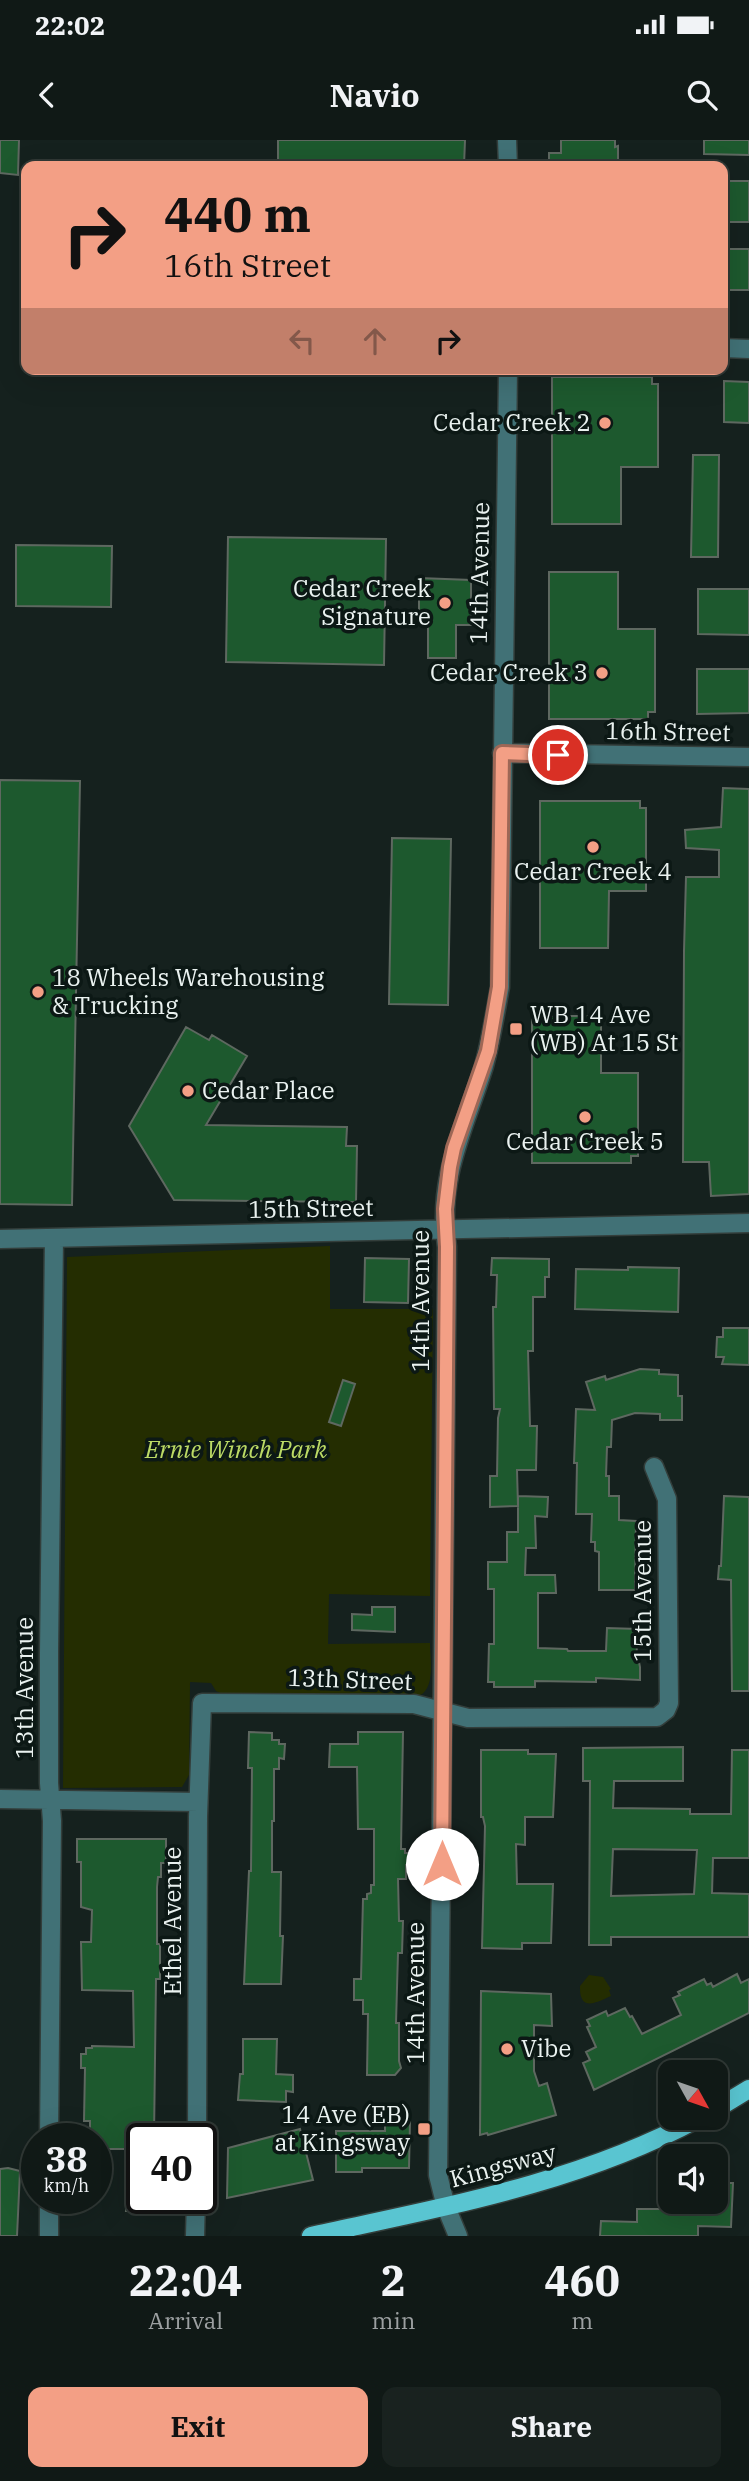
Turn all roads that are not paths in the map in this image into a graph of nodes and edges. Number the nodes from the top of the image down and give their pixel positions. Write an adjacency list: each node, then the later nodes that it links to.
1 (508, 140): 2 (street)
2 (508, 161)
3 (728, 348): 4 (street)
4 (749, 349)
5 (508, 375): 6 (street, 14th Avenue)
6 (502, 753): 7 (street, 16th Street); 9 (street, 14th Avenue)
7 (749, 757)
8 (749, 1223): 9 (street, 15th Street)
9 (444, 1230): 10 (street, 15th Street); 14 (street, 14th Avenue)
10 (54, 1238): 11 (street, 15th Street); 17 (street, 13th Avenue)
11 (0, 1239)
12 (654, 1467): 15 (street, 15th Avenue)
13 (202, 1703): 14 (street, 13th Street); 18 (street, Ethel Avenue)
14 (443, 1712): 15 (street, 13th Street); 24 (street, 14th Avenue)
15 (662, 1714)
16 (0, 1799): 17 (street)
17 (52, 1801): 18 (street); 21 (street, 13th Avenue)
18 (198, 1802): 22 (street, Ethel Avenue)
19 (749, 2090): 20 (main road)
20 (728, 2102)
21 (50, 2123)
22 (197, 2123)
23 (673, 2130): 24 (main road, Kingsway)
24 (446, 2207): 29 (main road, Kingsway); 30 (street, 14th Avenue)
25 (49, 2214): 27 (street)
26 (196, 2214): 28 (street)
27 (49, 2236)
28 (195, 2236)
29 (311, 2236)
30 (458, 2236)

